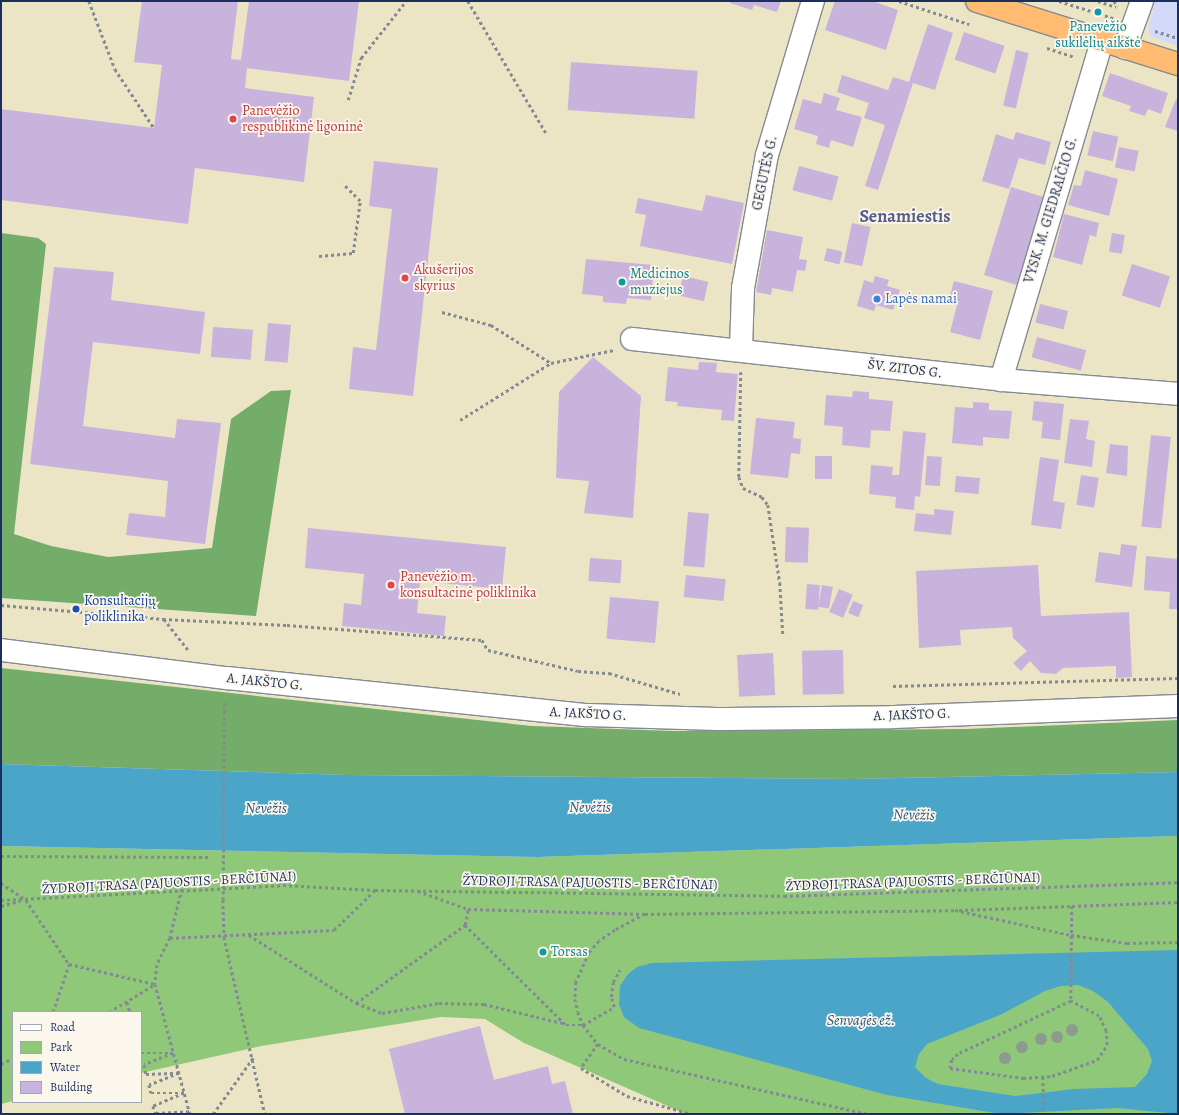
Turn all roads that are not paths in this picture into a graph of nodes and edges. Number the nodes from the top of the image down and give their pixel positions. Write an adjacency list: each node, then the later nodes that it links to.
1 (812, 1): 8 (street, GEGUTĖS G.)
2 (977, 1): 4 (highway)
3 (1142, 1): 5 (street)
4 (1102, 41): 5 (highway); 9 (street, VYSK. M. GIEDRAIČIO G.)
5 (1125, 48): 6 (highway)
6 (1178, 64)
7 (632, 339): 8 (street, ŠV. ZITOS G.)
8 (741, 349): 9 (street, ŠV. ZITOS G.)
9 (1001, 380): 10 (street, ŠV. ZITOS G.)
10 (1178, 394)
11 (1, 650): 12 (street, A. JAKŠTO G.)
12 (1178, 706)

